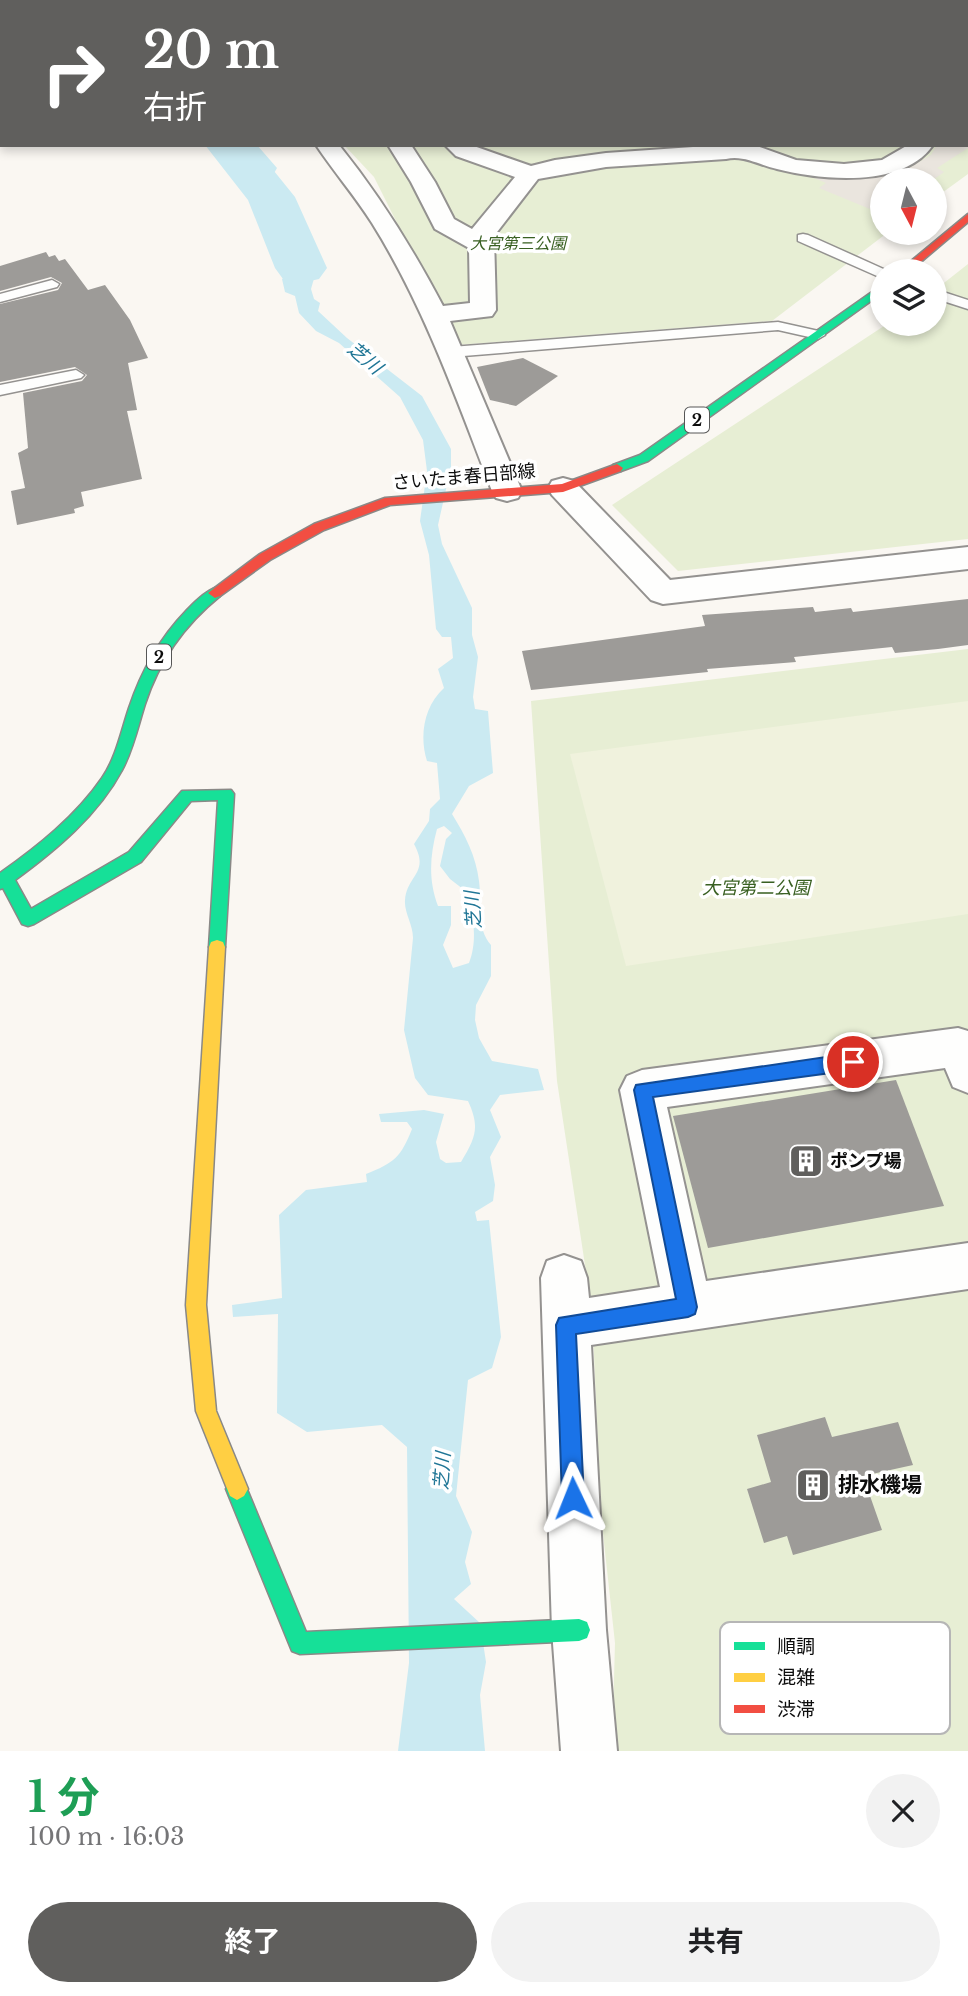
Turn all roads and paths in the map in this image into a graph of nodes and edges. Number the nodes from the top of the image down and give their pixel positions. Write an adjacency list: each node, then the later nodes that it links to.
1 (329, 147): 18 (street)
2 (400, 147): 10 (street)
3 (459, 147): 7 (street)
4 (736, 147): 7 (street)
5 (740, 147): 6 (street)
6 (920, 147)
7 (530, 174): 10 (street)
8 (968, 217): 11 (main road)
9 (803, 239): 12 (lane)
10 (481, 244): 18 (street)
11 (918, 259)
12 (870, 268)
13 (52, 284): 16 (lane)
14 (870, 297): 19 (main road, さいたま春日部線 / 2)
15 (947, 297): 17 (lane)
16 (0, 298)
17 (968, 304)
18 (435, 315): 20 (street)
19 (818, 335): 20 (lane); 23 (main road, さいたま春日部線 / 2)
20 (451, 352): 24 (street)
21 (76, 375): 22 (lane)
22 (0, 390)
23 (562, 488): 24 (main road, さいたま春日部線 / 2); 25 (street)
24 (497, 492): 26 (main road, さいたま春日部線 / 2)
25 (968, 558)
26 (3, 880): 30 (main road)
27 (968, 1073): 29 (street)
28 (968, 1266): 29 (street)
29 (688, 1307): 30 (street)
30 (579, 1630): 31 (street)
31 (589, 1751)

